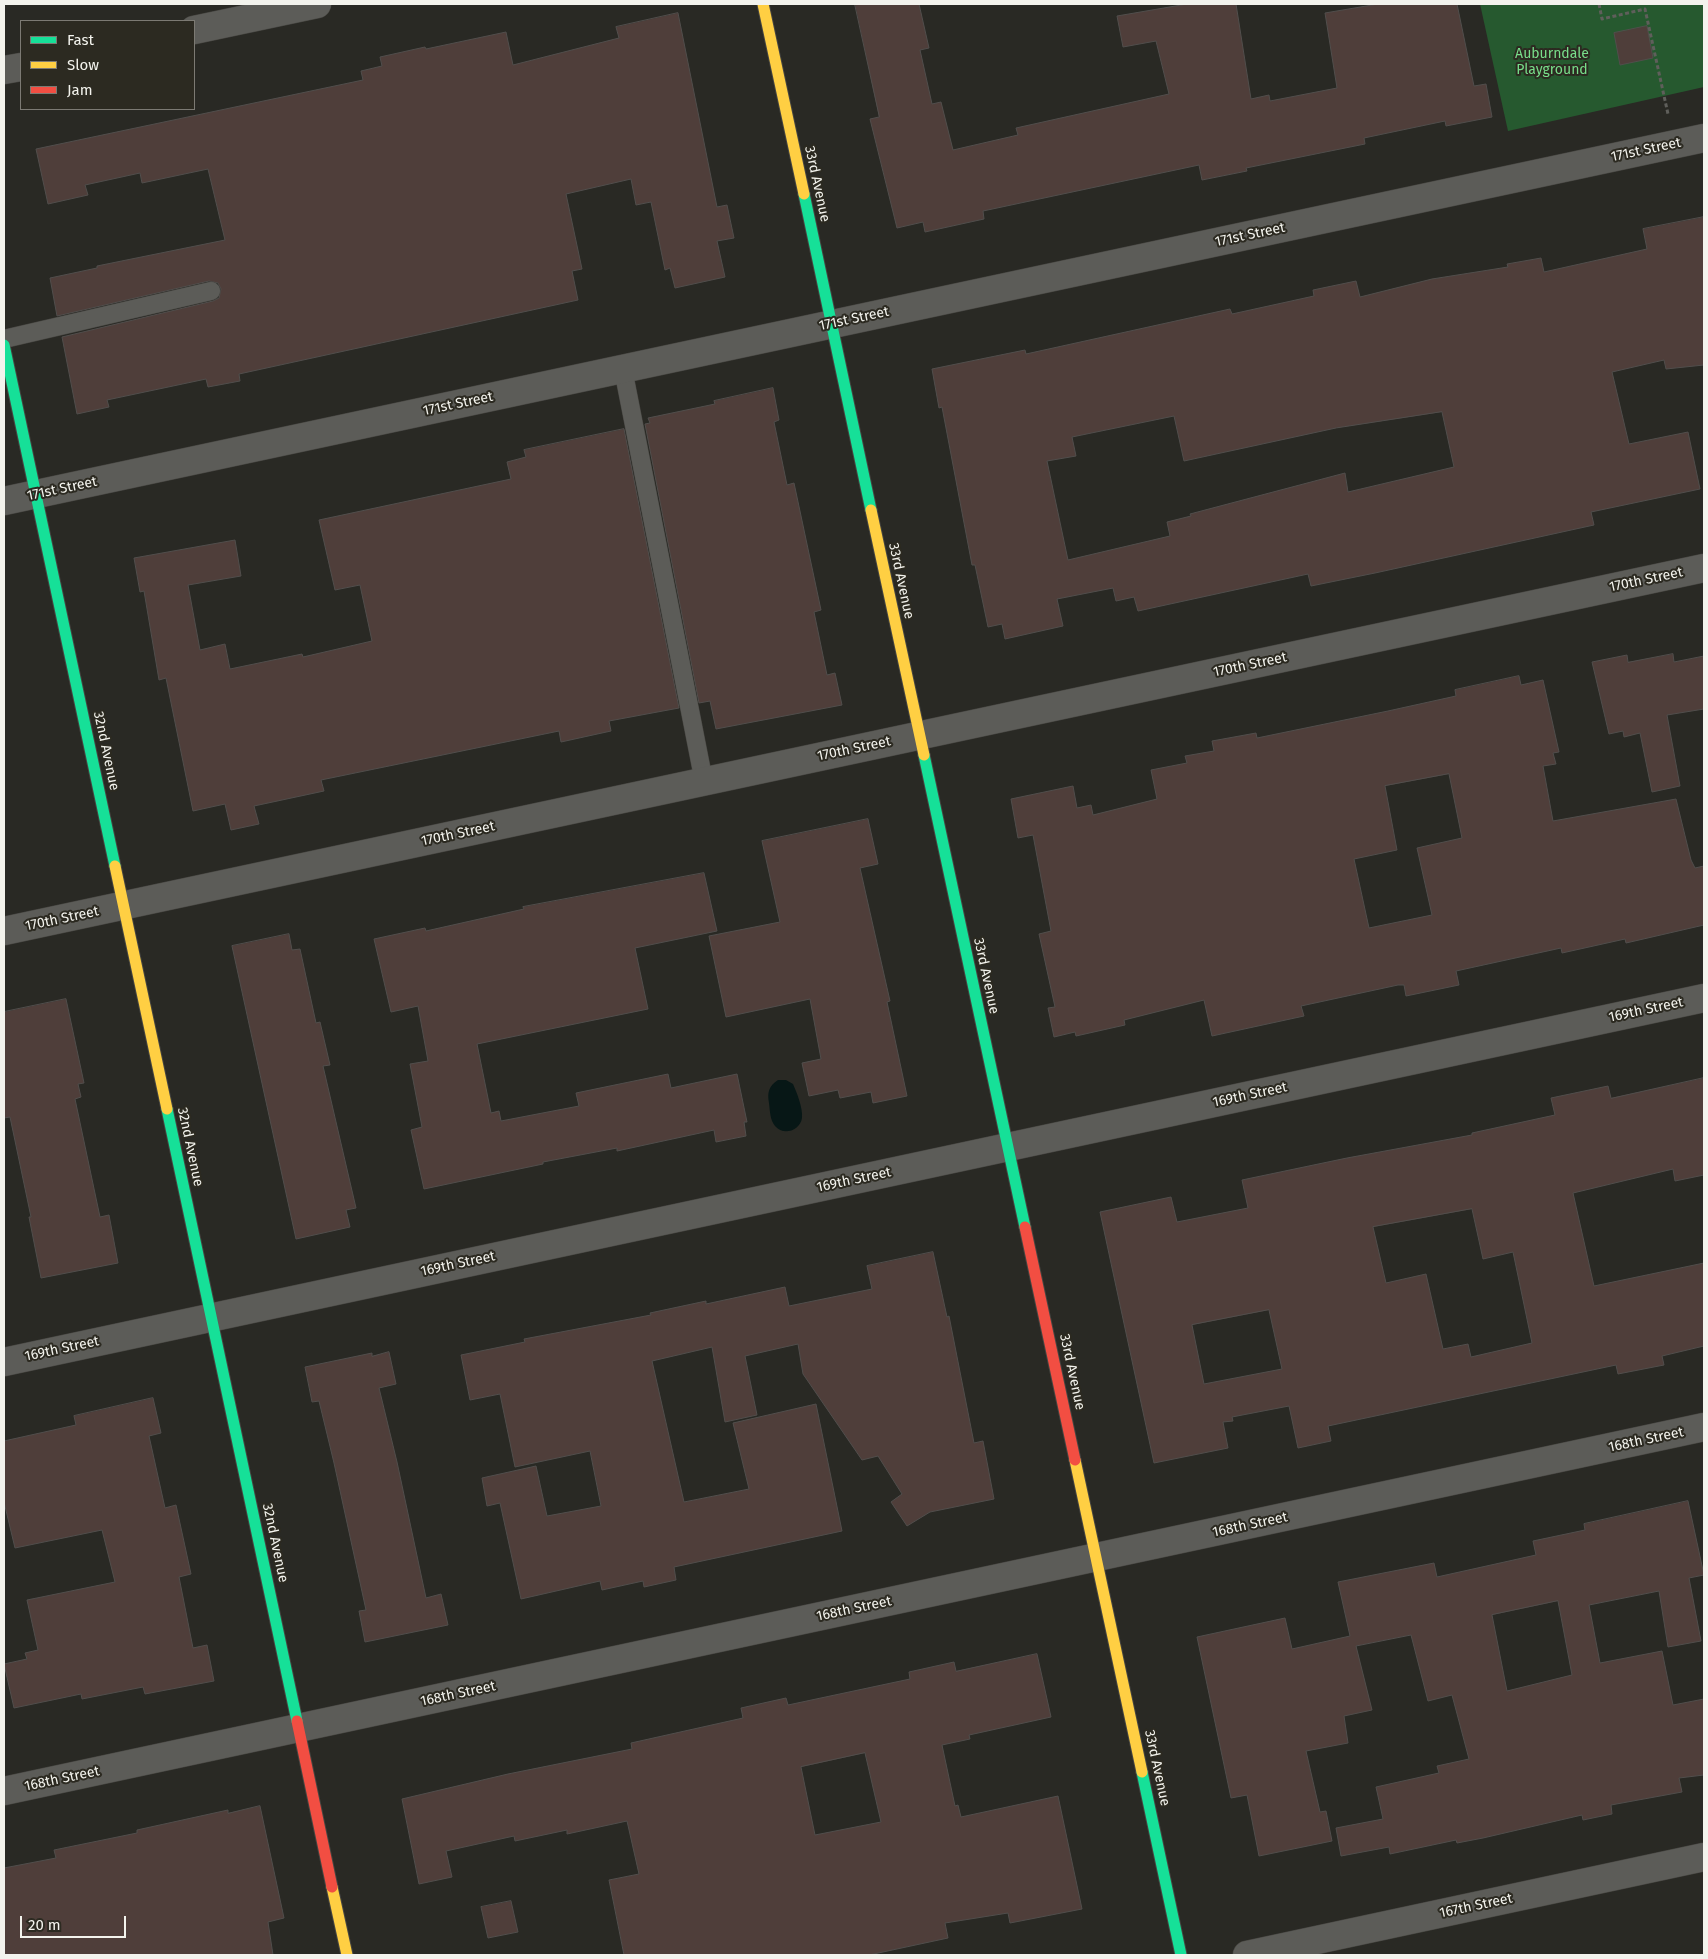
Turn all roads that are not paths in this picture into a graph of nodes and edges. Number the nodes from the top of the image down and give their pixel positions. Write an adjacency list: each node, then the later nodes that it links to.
1 (318, 4): 3 (street)
2 (763, 4): 8 (street, 33rd Avenue)
3 (195, 30)
4 (20, 67): 5 (street)
5 (4, 70)
6 (1704, 138): 8 (street, 171st Street)
7 (211, 291): 9 (lane)
8 (831, 324): 11 (street, 171st Street); 15 (street, 33rd Avenue)
9 (4, 340)
10 (4, 345): 12 (street, 32nd Avenue)
11 (623, 369): 12 (street, 171st Street); 16 (lane)
12 (36, 494): 13 (street, 171st Street); 17 (street, 32nd Avenue)
13 (4, 501)
14 (1704, 568): 15 (street, 170th Street)
15 (919, 736): 16 (street, 170th Street); 20 (street, 33rd Avenue)
16 (704, 782): 17 (street, 170th Street)
17 (123, 906): 18 (street, 170th Street); 21 (street, 32nd Avenue)
18 (4, 931)
19 (1704, 998): 20 (street, 169th Street)
20 (1008, 1146): 21 (street, 169th Street); 24 (street, 33rd Avenue)
21 (212, 1317): 22 (street, 169th Street); 25 (street, 32nd Avenue)
22 (4, 1362)
23 (1704, 1428): 24 (street, 168th Street)
24 (1096, 1558): 25 (street, 168th Street); 29 (street, 33rd Avenue)
25 (298, 1728): 26 (street, 168th Street); 28 (street, 32nd Avenue)
26 (4, 1792)
27 (1704, 1857): 30 (street, 167th Street)
28 (347, 1955)
29 (1181, 1955)
30 (1247, 1955)

